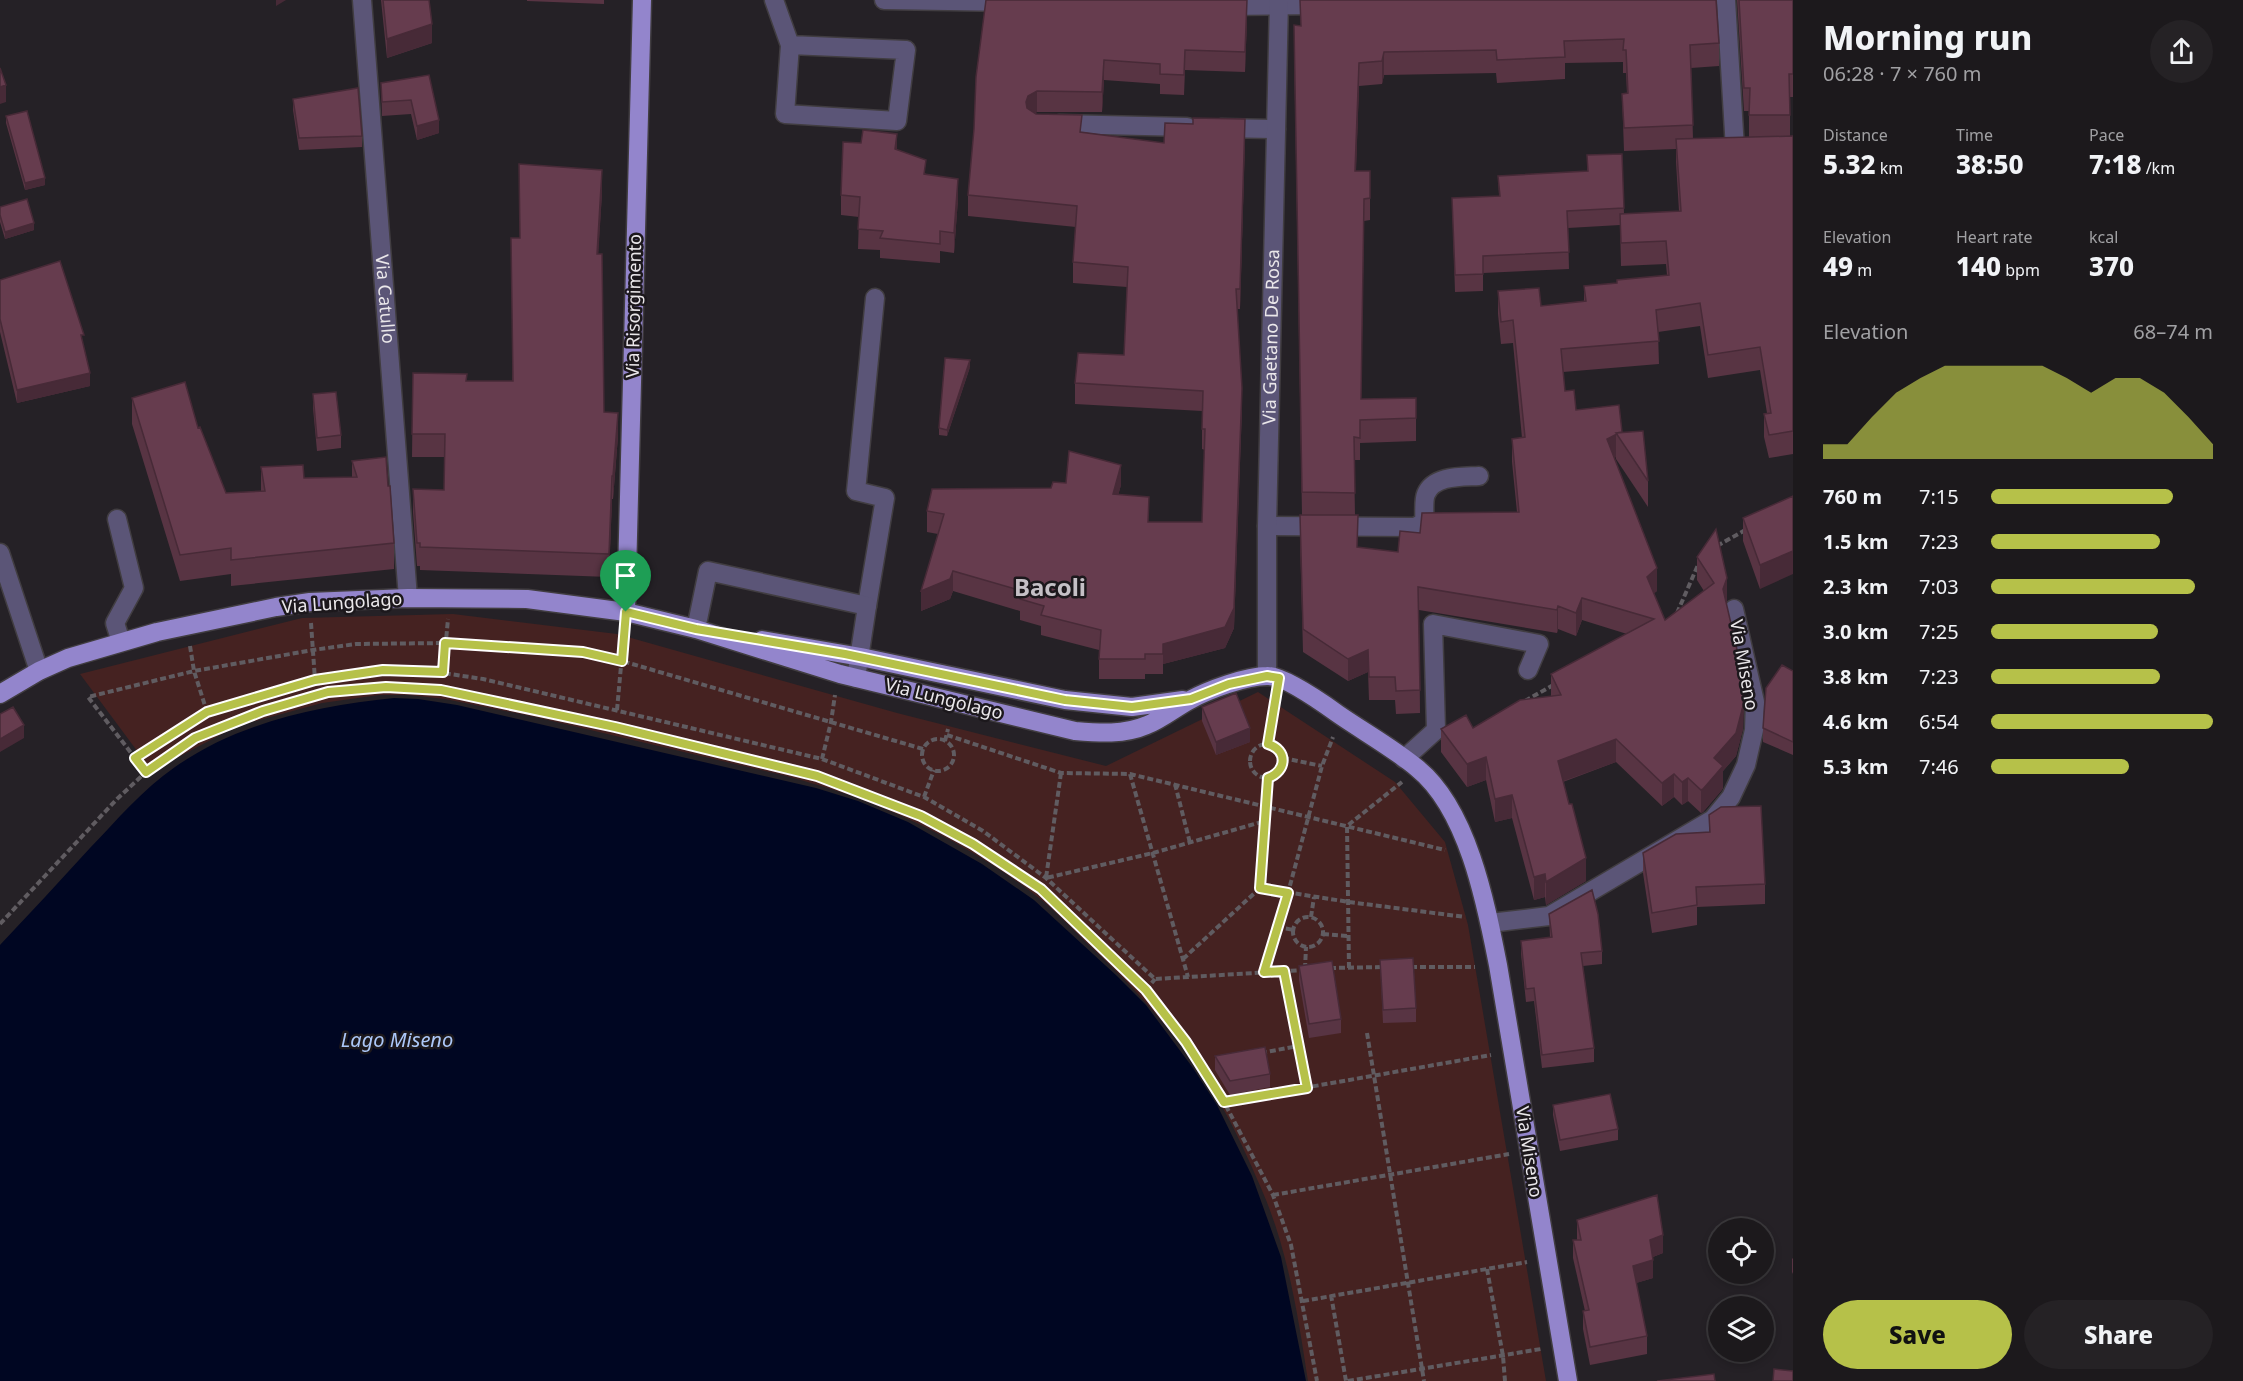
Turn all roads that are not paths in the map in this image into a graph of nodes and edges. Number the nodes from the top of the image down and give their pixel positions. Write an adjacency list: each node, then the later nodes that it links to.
1 (362, 0): 20 (street, Via Catullo)
2 (642, 0): 23 (main road, Via Risorgimento)
3 (774, 0): 11 (street)
4 (884, 0): 5 (street)
5 (949, 0): 7 (street)
6 (1726, 0): 14 (street)
7 (1029, 2)
8 (1279, 3): 9 (street); 10 (street); 13 (street, Via Gaetano De Rosa)
9 (1207, 5)
10 (1337, 5)
11 (790, 45): 11 (street)
12 (1037, 123): 13 (street)
13 (1276, 129): 18 (street, Via Gaetano De Rosa)
14 (1793, 149)
15 (875, 298): 21 (street)
16 (1479, 476): 18 (street)
17 (117, 519): 25 (street)
18 (1267, 526): 29 (street, Via Gaetano De Rosa)
19 (0, 553): 28 (street)
20 (408, 598): 23 (main road, Via Lungolago); 25 (main road, Via Lungolago)
21 (867, 606): 24 (street); 26 (street)
22 (1734, 609): 34 (street, Via Miseno)
23 (626, 612): 24 (main road, Via Lungolago)
24 (696, 629): 26 (main road, Via Lungolago); 30 (main road, Via Lungolago)
25 (121, 642): 28 (main road, Via Lungolago)
26 (861, 657): 30 (street); 32 (main road, Via Lungolago)
27 (1528, 670): 33 (street)
28 (39, 671): 31 (main road, Via Lungolago)
29 (1273, 677): 32 (main road, Via Lungolago); 33 (main road, Via Miseno)
30 (856, 678): 32 (main road, Via Lungolago)
31 (0, 694)
32 (1191, 699)
33 (1404, 759): 34 (main road, Via Miseno)
34 (1482, 921): 35 (main road, Via Miseno)
35 (1568, 1381)

